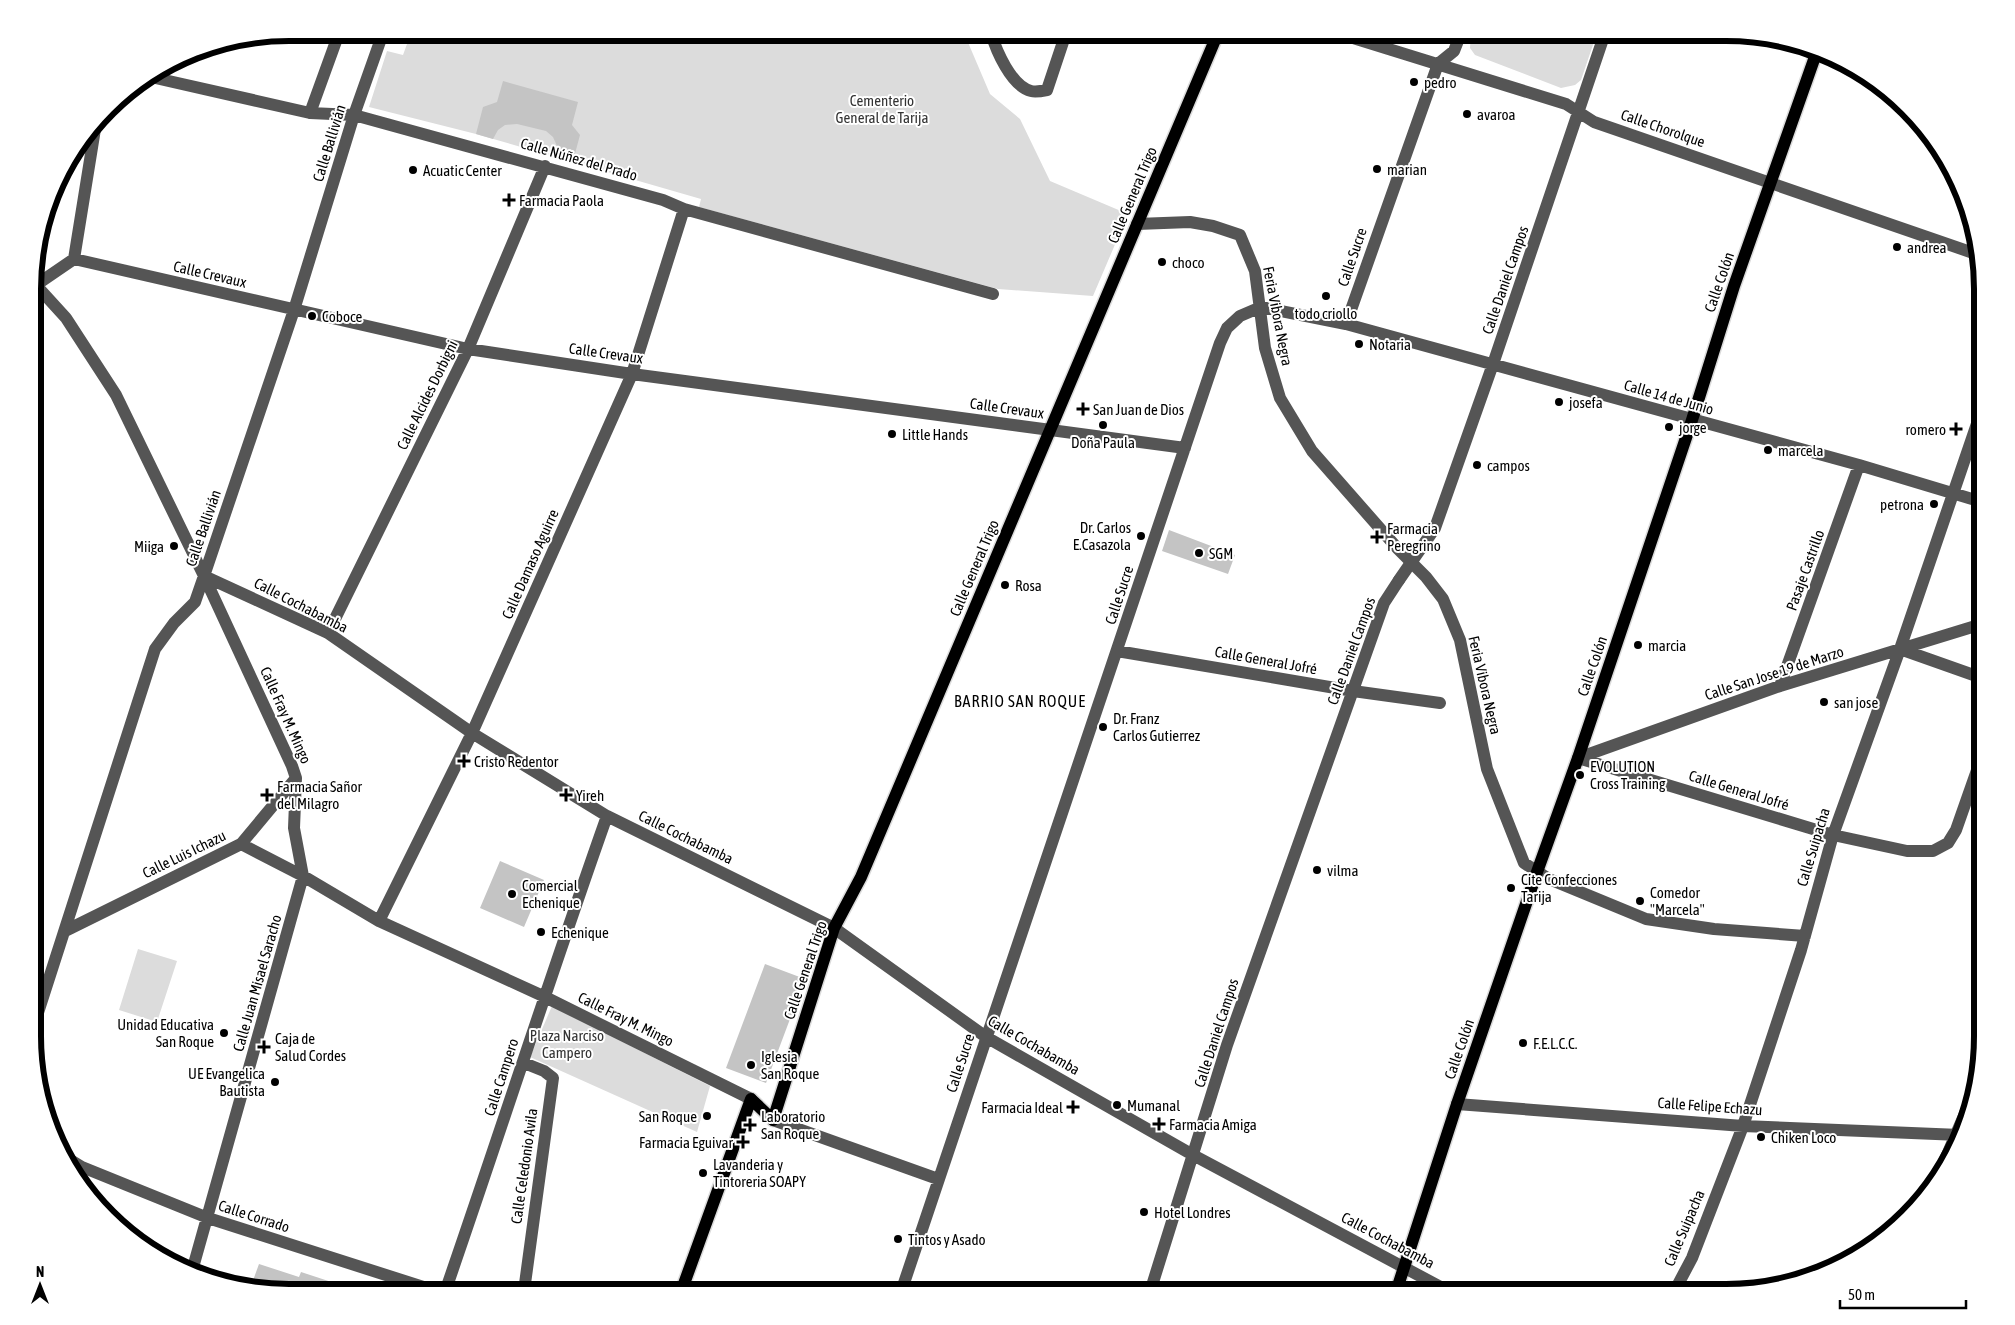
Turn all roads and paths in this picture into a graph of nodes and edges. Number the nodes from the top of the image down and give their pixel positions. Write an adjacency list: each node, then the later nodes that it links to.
1 (336, 41): 12 (street, Calle Ballivián)
2 (380, 41): 14 (street, Calle Ballivián)
3 (994, 41): 4 (street)
4 (1063, 41)
5 (1214, 41): 19 (main road, Calle General Trigo)
6 (1365, 41): 10 (street, Calle Chorolque)
7 (1457, 41): 10 (street, Calle Sucre)
8 (1602, 41): 13 (street, Calle Daniel Campos)
9 (1814, 58): 17 (main road, Calle Colón)
10 (1438, 64): 13 (street, Calle Chorolque); 27 (street, Calle Sucre)
11 (159, 79): 12 (street, Calle Núñez del Prado)
12 (310, 113): 14 (street, Calle Núñez del Prado)
13 (1578, 113): 17 (street, Calle Chorolque); 29 (street, Calle Daniel Campos)
14 (354, 114): 16 (street, Calle Núñez del Prado); 26 (street, Calle Ballivián)
15 (94, 137): 21 (street)
16 (545, 166): 18 (street, Calle Núñez del Prado); 28 (street, Calle Alcides Dorbigni)
17 (1772, 182): 20 (street, Calle Chorolque); 31 (main road, Calle Colón)
18 (684, 209): 24 (street, Calle Núñez del Prado); 30 (street, Calle Damaso Aguirre)
19 (1137, 224): 25 (street, Feria Vibora Negra); 32 (main road, Calle General Trigo)
20 (1971, 252)
21 (74, 259): 22 (street); 26 (street, Calle Crevaux)
22 (42, 280)
23 (41, 290): 38 (street)
24 (993, 294)
25 (1261, 307): 27 (street); 34 (street, Calle Sucre); 54 (street, Feria Vibora Negra)
26 (294, 310): 28 (street, Calle Crevaux); 38 (street, Calle Ballivián)
27 (1346, 324): 29 (street, Calle 14 de Junio)
28 (468, 349): 30 (street, Calle Crevaux); 40 (street, Calle Alcides Dorbigni)
29 (1493, 364): 31 (street, Calle 14 de Junio); 45 (street, Calle Daniel Campos, bridge)
30 (632, 374): 32 (street, Calle Crevaux); 47 (street, Calle Damaso Aguirre)
31 (1692, 420): 35 (street, Calle 14 de Junio); 48 (main road, Calle Colón)
32 (1051, 430): 34 (street, Calle Crevaux); 57 (main road, Calle General Trigo)
33 (1974, 432): 36 (street, Calle Suipacha)
34 (1185, 448): 42 (street, Calle Sucre)
35 (1859, 465): 36 (street, Calle 14 de Junio); 44 (street, Pasaje Castrillo)
36 (1952, 493): 37 (street, Calle 14 de Junio); 41 (street, Calle Suipacha)
37 (1974, 500)
38 (204, 576): 40 (street, Calle Cochabamba); 49 (street, Calle Fray M. Mingo); 58 (street, Calle Ballivián)
39 (1974, 626): 41 (street, Calle San Jose 19 de Marzo)
40 (328, 633): 47 (street, Calle Cochabamba)
41 (1900, 649): 43 (street); 44 (street, Calle San Jose 19 de Marzo); 52 (street, Calle Suipacha)
42 (1117, 651): 45 (street, Calle General Jofré); 62 (street, Calle Sucre)
43 (1974, 675)
44 (1780, 686): 48 (street, Calle San Jose 19 de Marzo)
45 (1353, 691): 46 (street, Calle General Jofré); 69 (street, Calle Daniel Campos)
46 (1440, 703)
47 (472, 733): 51 (street, Calle Cochabamba); 56 (street, Calle Damaso Aguirre)
48 (1578, 758): 52 (street, Calle General Jofré); 54 (main road, Calle Colón)
49 (296, 778): 53 (street, Calle Luis Ichazu); 55 (street, Calle Fray M. Mingo)
50 (1974, 779): 52 (street, Calle General Jofré)
51 (607, 816): 57 (street, Calle Cochabamba); 60 (street, Calle Campero)
52 (1833, 835): 59 (street, Calle Suipacha)
53 (241, 844): 55 (street, Calle Fray M. Mingo); 58 (street, Calle Luis Ichazu)
54 (1537, 872): 59 (street, Feria Vibora Negra); 65 (main road, Calle Colón)
55 (303, 876): 56 (street, Calle Fray M. Mingo); 72 (street, Calle Juan Misael Saracho)
56 (380, 921): 60 (street, Calle Fray M. Mingo)
57 (834, 928): 62 (street, Calle Cochabamba); 66 (main road, Calle General Trigo)
58 (65, 931): 61 (street, Calle Ballivián)
59 (1805, 936): 67 (street, Calle Suipacha)
60 (544, 996): 63 (street, Calle Campero); 64 (street, Calle Fray M. Mingo)
61 (41, 1004)
62 (986, 1037): 69 (street, Calle Cochabamba); 71 (street, Calle Sucre)
63 (524, 1063): 76 (street, Calle Campero); 77 (street, Calle Celedonio Avila)
64 (751, 1099): 66 (main road, Calle Fray M. Mingo); 78 (main road)
65 (1457, 1104): 67 (street, Calle Felipe Echazu); 74 (main road, Calle Colón)
66 (773, 1120): 71 (street, Calle Fray M. Mingo)
67 (1743, 1126): 68 (street, Calle Felipe Echazu); 83 (street, Calle Suipacha)
68 (1953, 1135)
69 (1193, 1155): 74 (street, Calle Cochabamba); 80 (street, Calle Daniel Campos)
70 (78, 1164): 72 (street, Calle Corrado)
71 (938, 1179): 79 (street, Calle Sucre)
72 (208, 1218): 73 (street, Calle Juan Misael Saracho); 75 (street, Calle Corrado)
73 (194, 1265)
74 (1405, 1267): 81 (main road, Calle Colón); 82 (street, Calle Cochabamba)
75 (415, 1284)
76 (448, 1284)
77 (528, 1284)
78 (684, 1284)
79 (904, 1284)
80 (1153, 1284)
81 (1399, 1284)
82 (1436, 1284)
83 (1678, 1284)

